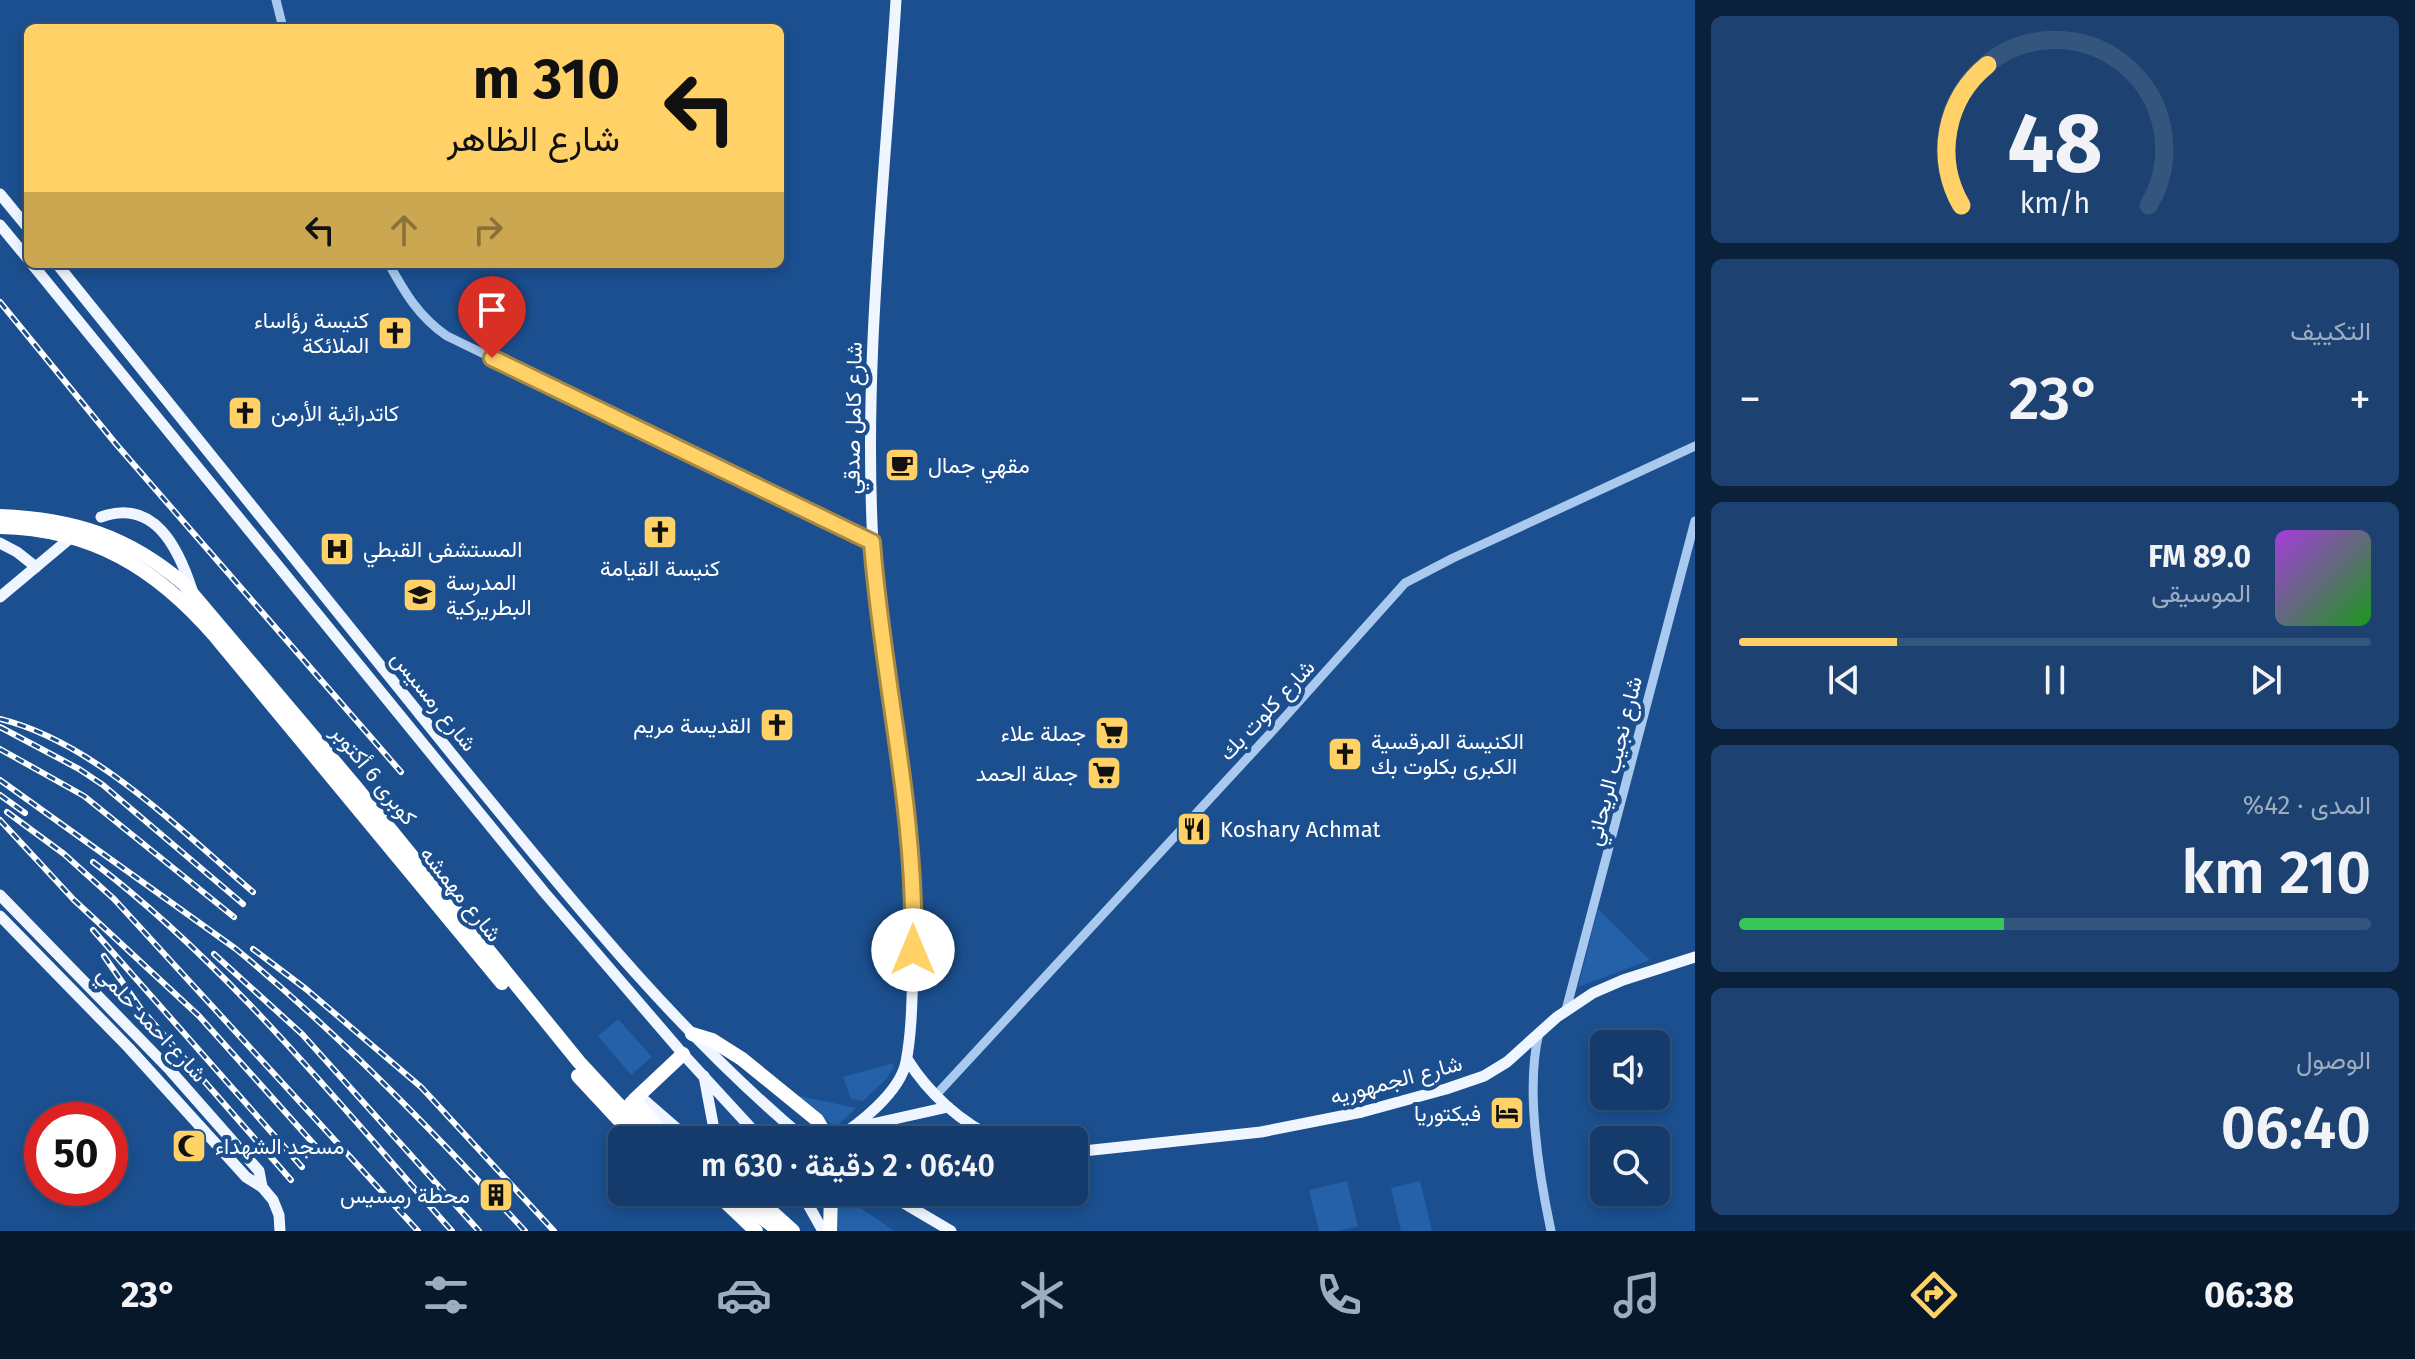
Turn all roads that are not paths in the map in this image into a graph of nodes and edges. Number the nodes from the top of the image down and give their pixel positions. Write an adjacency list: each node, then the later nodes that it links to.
1 (276, 0): 3 (street)
2 (896, 0): 19 (main road, شارع كامل صدقي)
3 (282, 24)
4 (0, 194): 5 (main road)
5 (24, 223)
6 (0, 225): 7 (main road)
7 (24, 254)
8 (35, 268): 30 (main road, شارع رمسيس)
9 (60, 268): 29 (main road, شارع رمسيس)
10 (391, 268): 19 (street)
11 (1695, 446): 13 (street, شارع كلوت بك)
12 (1695, 452): 13 (street)
13 (1680, 453): 35 (street, شارع كلوت بك)
14 (101, 517): 23 (main road, شارع مهمشه)
15 (0, 518): 23 (highway); 39 (highway, كوبرى 6 أكتوبر)
16 (1695, 521): 27 (street, شارع نجيب الريحاني)
17 (0, 527): 38 (highway, كوبرى 6 أكتوبر)
18 (68, 540): 21 (main road)
19 (872, 542): 31 (main road, شارع كامل صدقي)
20 (0, 543): 21 (main road)
21 (36, 567): 22 (main road)
22 (0, 597)
23 (322, 757): 36 (main road, شارع مهمشه)
24 (0, 895): 32 (main road, شارع احمد حلمي)
25 (0, 916): 34 (main road, شارع احمد حلمي)
26 (1695, 957): 27 (main road, شارع الجمهوريه)
27 (1566, 1010): 28 (main road, شارع الجمهوريه)
28 (1539, 1033): 49 (main road, شارع الجمهوريه); 65 (street)
29 (692, 1034): 44 (main road, شارع رمسيس); 45 (highway)
30 (683, 1054): 33 (main road, شارع رمسيس); 36 (highway)
31 (907, 1059): 35 (main road); 46 (main road, شارع كامل صدقي)
32 (170, 1070): 34 (main road); 50 (main road, شارع احمد حلمي)
33 (704, 1076): 42 (main road); 43 (main road, شارع رمسيس)
34 (158, 1080): 50 (main road, شارع احمد حلمي)
35 (936, 1095): 37 (main road)
36 (634, 1100): 40 (highway); 41 (main road, شارع مهمشه)
37 (948, 1107): 47 (main road); 48 (main road)
38 (627, 1126)
39 (648, 1126)
40 (655, 1126)
41 (674, 1126)
42 (713, 1126)
43 (749, 1126)
44 (790, 1126)
45 (821, 1126)
46 (853, 1126)
47 (863, 1126)
48 (972, 1126)
49 (1088, 1151)
50 (262, 1187): 59 (main road, شارع احمد حلمي)
51 (730, 1206): 60 (highway)
52 (747, 1206): 62 (highway)
53 (749, 1206): 61 (main road)
54 (765, 1206): 63 (highway)
55 (813, 1206): 58 (main road)
56 (828, 1206): 58 (highway)
57 (909, 1206): 64 (main road)
58 (823, 1229)
59 (280, 1231)
60 (756, 1231)
61 (766, 1231)
62 (779, 1231)
63 (793, 1231)
64 (951, 1231)
65 (1551, 1231)

